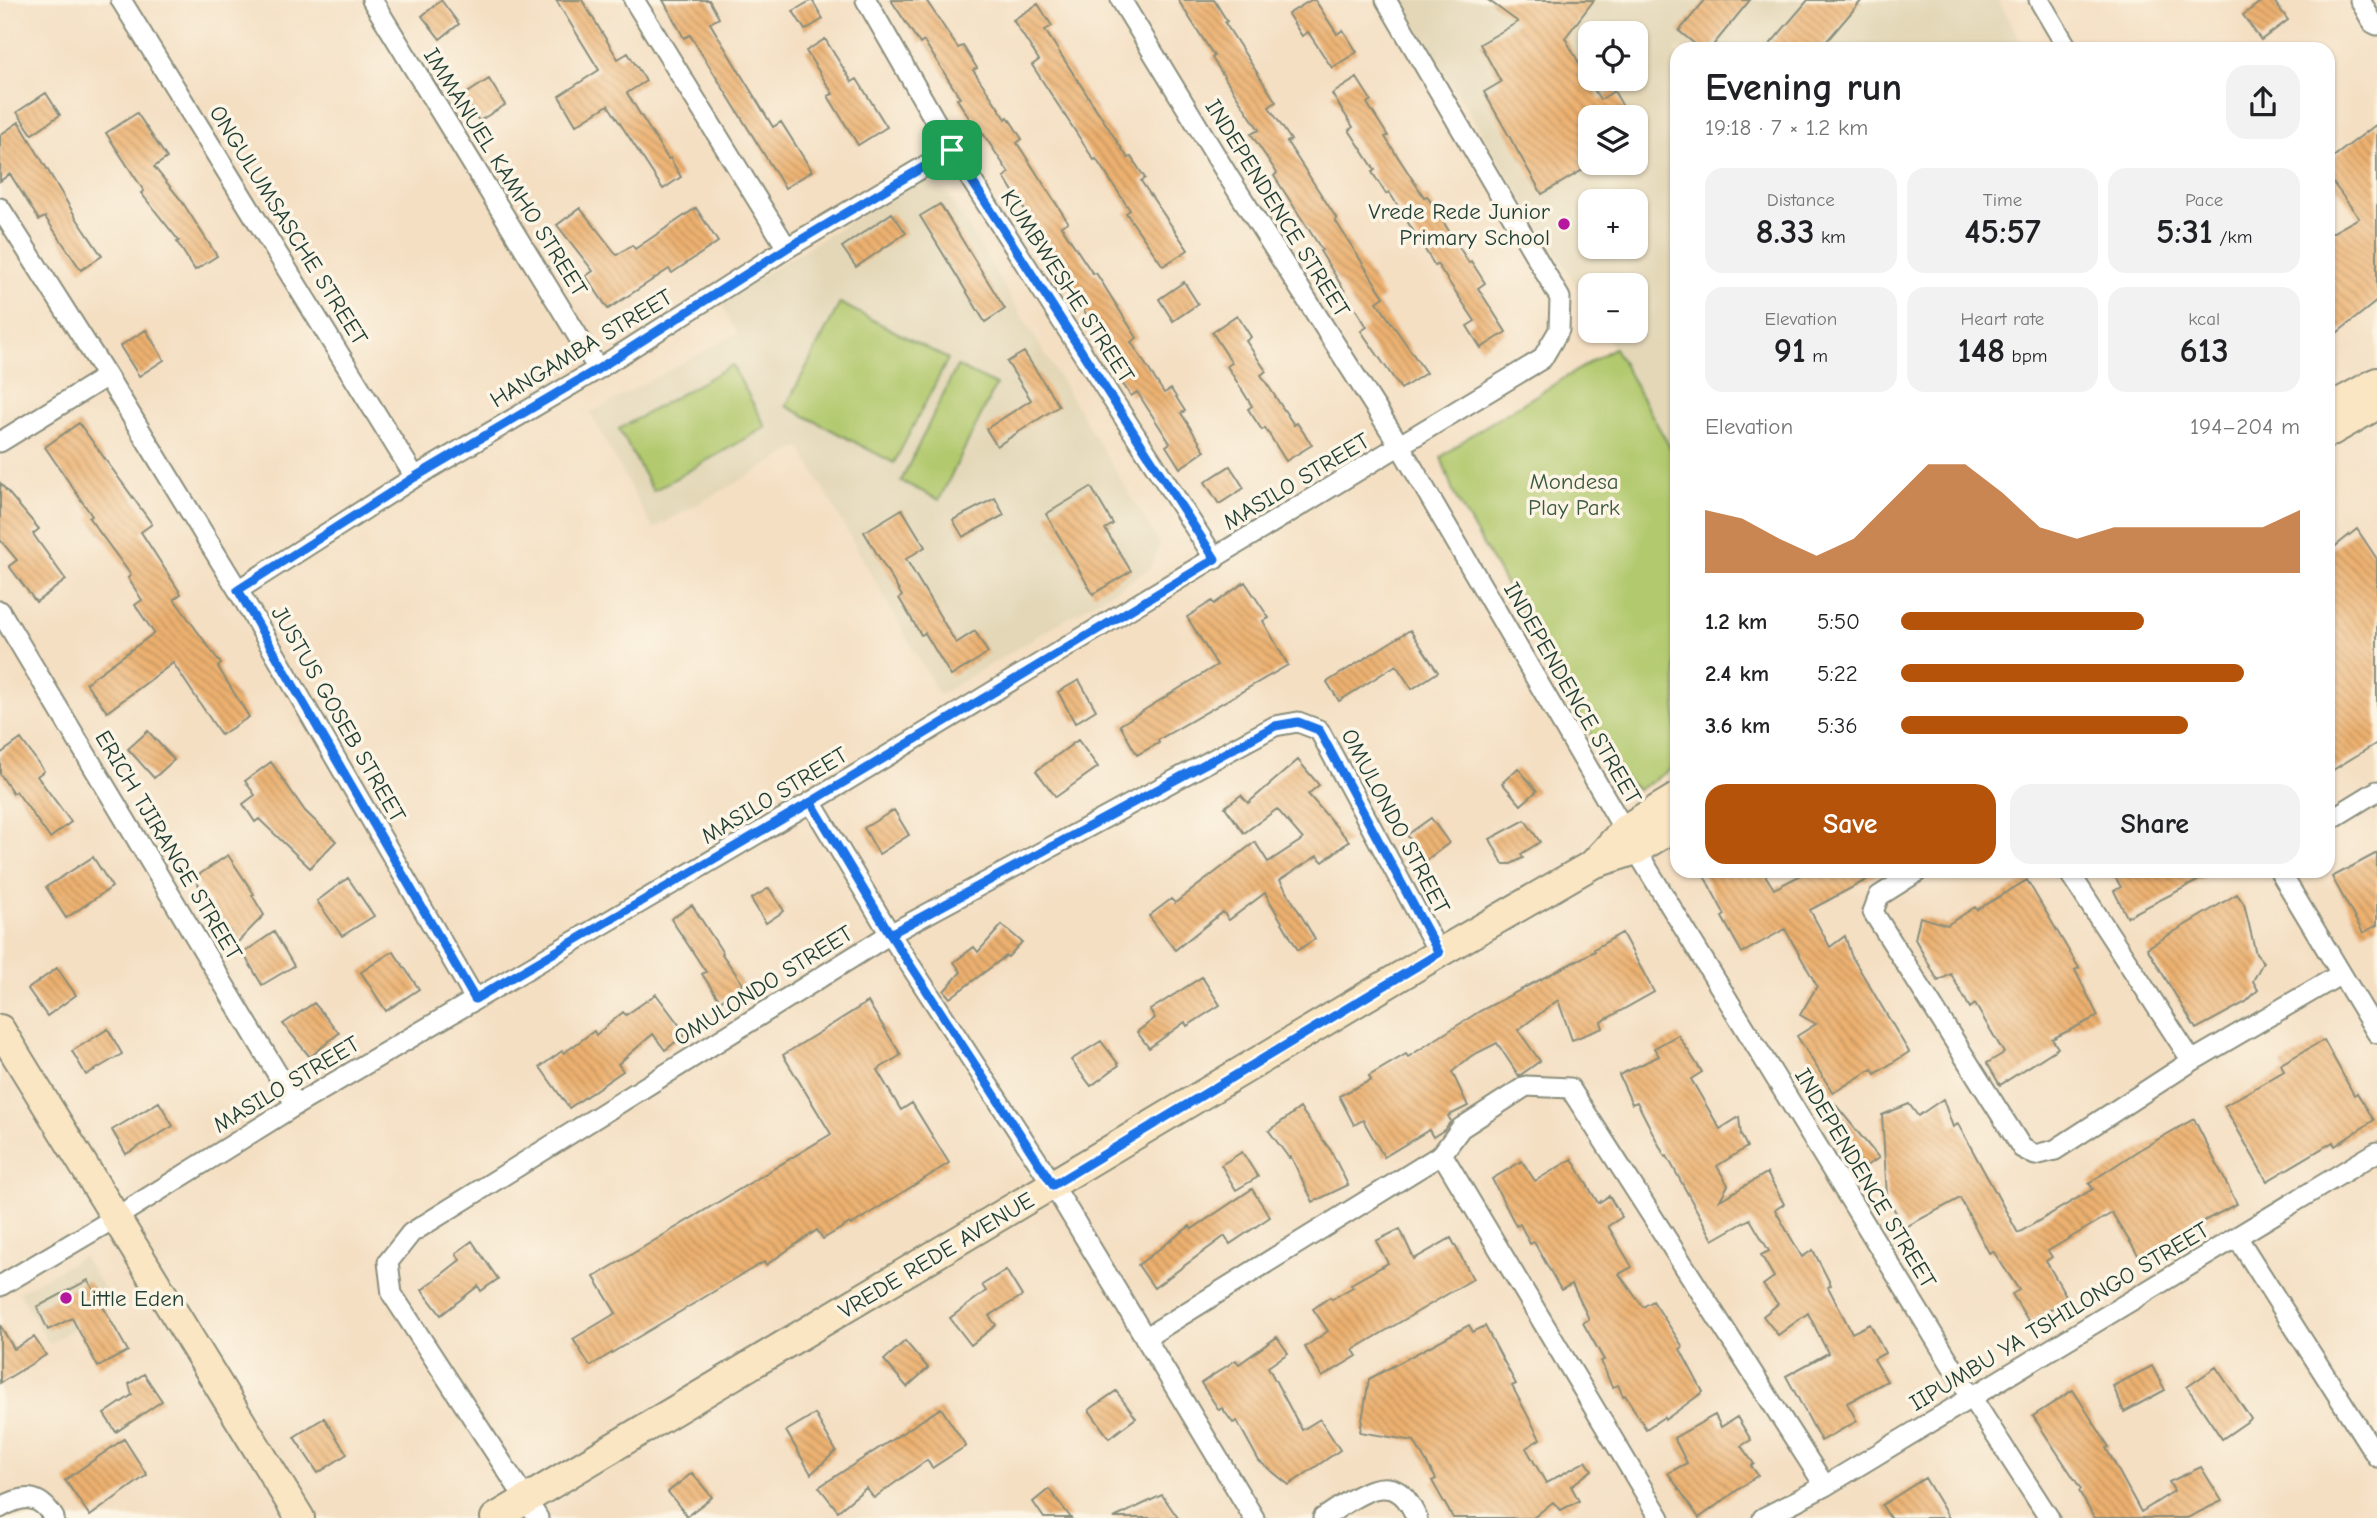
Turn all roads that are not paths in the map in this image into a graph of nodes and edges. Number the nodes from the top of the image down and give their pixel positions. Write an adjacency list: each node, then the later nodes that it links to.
1 (121, 0): 22 (street, ONGULUMSASCHE STREET)
2 (372, 0): 14 (street, IMMANUEL KAMHO STREET)
3 (634, 0): 13 (street)
4 (866, 0): 11 (street, KUMBWESHE STREET)
5 (1121, 0): 21 (street, INDEPENDENCE STREET)
6 (1386, 0): 21 (street, MASILO STREET)
7 (2039, 0): 10 (street)
8 (2360, 0): 9 (street)
9 (2377, 25)
10 (2064, 42)
11 (952, 150): 13 (street, HANGAMBA STREET); 23 (street, KUMBWESHE STREET)
12 (0, 208): 15 (street, JUSTUS GOSEB STREET)
13 (787, 248): 14 (street, HANGAMBA STREET)
14 (598, 369): 22 (street, HANGAMBA STREET)
15 (107, 376): 20 (street); 24 (street, JUSTUS GOSEB STREET)
16 (2377, 382): 17 (street)
17 (2335, 405)
18 (2377, 405): 19 (street)
19 (2335, 429)
20 (0, 442)
21 (1400, 446): 23 (street, MASILO STREET); 31 (street, INDEPENDENCE STREET)
22 (415, 477): 24 (street, HANGAMBA STREET)
23 (1215, 559): 27 (street, MASILO STREET)
24 (238, 590): 38 (street, JUSTUS GOSEB STREET)
25 (0, 611): 42 (street, ERICH TJIRANGE STREET)
26 (2377, 791): 29 (street)
27 (811, 802): 35 (street); 38 (street, MASILO STREET)
28 (1670, 803): 31 (street, VREDE REDE AVENUE)
29 (2335, 817)
30 (1670, 828): 31 (street, VREDE REDE AVENUE)
31 (1630, 840): 36 (street, VREDE REDE AVENUE); 50 (street, INDEPENDENCE STREET)
32 (1908, 878): 41 (street)
33 (2073, 878): 41 (street)
34 (2284, 878): 37 (street)
35 (890, 934): 36 (street, OMULONDO STREET); 45 (street); 54 (street, OMULONDO STREET)
36 (1439, 953): 45 (street, VREDE REDE AVENUE)
37 (2341, 974): 40 (street); 41 (street)
38 (475, 999): 42 (street, MASILO STREET)
39 (0, 1029): 46 (street)
40 (2377, 1033)
41 (2192, 1061)
42 (296, 1105): 46 (street, MASILO STREET)
43 (2377, 1152): 47 (street, IIPUMBU YA TSHILONGO STREET)
44 (1442, 1154): 49 (street); 52 (street); 61 (street)
45 (1053, 1185): 49 (street); 54 (street, VREDE REDE AVENUE)
46 (116, 1218): 48 (street, MASILO STREET); 56 (street)
47 (2237, 1237): 50 (street, IIPUMBU YA TSHILONGO STREET); 51 (street)
48 (0, 1286)
49 (1145, 1338): 58 (street)
50 (1971, 1397): 52 (street, IIPUMBU YA TSHILONGO STREET); 63 (street, INDEPENDENCE STREET)
51 (2377, 1457)
52 (1825, 1486): 62 (street, IIPUMBU YA TSHILONGO STREET)
53 (0, 1508): 55 (street)
54 (533, 1509): 57 (street, VREDE REDE AVENUE)
55 (54, 1518)
56 (300, 1518)
57 (495, 1518)
58 (1254, 1518)
59 (1323, 1518): 60 (street)
60 (1417, 1518)
61 (1660, 1518)
62 (1763, 1518)
63 (2049, 1518)

